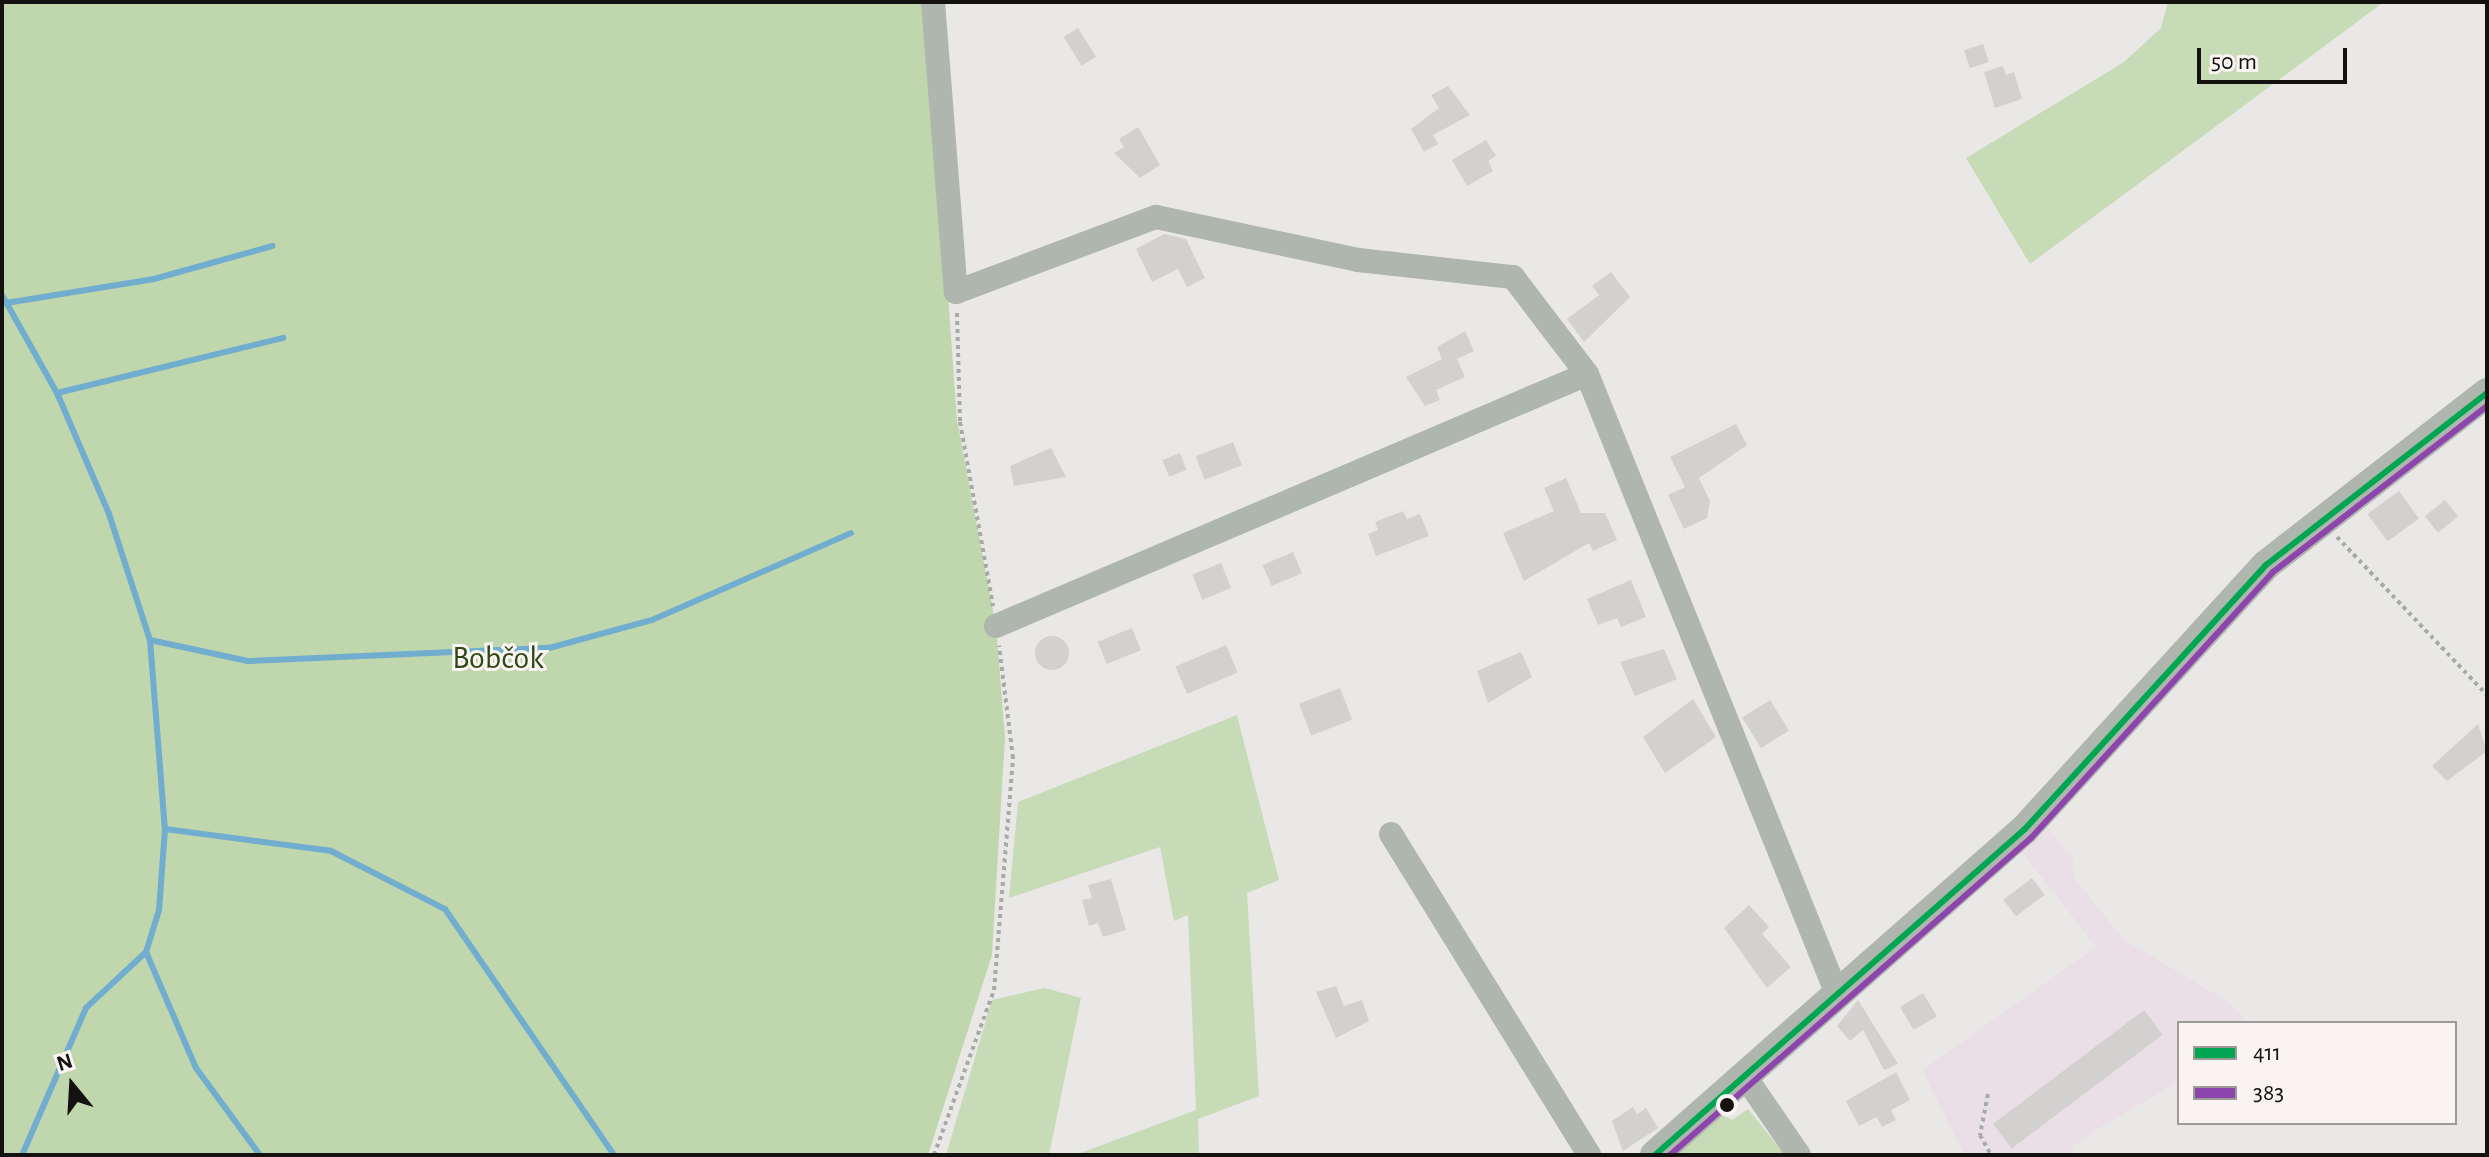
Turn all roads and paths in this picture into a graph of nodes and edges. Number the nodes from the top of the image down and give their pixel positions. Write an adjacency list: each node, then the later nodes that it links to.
1 (933, 2): 2 (street)
2 (956, 292): 3 (street); 6 (path)
3 (1587, 374): 6 (street); 9 (street)
4 (2487, 393): 5 (street)
5 (2320, 519): 7 (path); 9 (street)
6 (996, 626): 12 (path)
7 (2487, 695)
8 (1391, 834): 13 (street)
9 (1837, 994): 10 (street)
10 (1746, 1078): 14 (street); 15 (street)
11 (1988, 1094): 16 (path)
12 (934, 1155)
13 (1589, 1155)
14 (1655, 1155)
15 (1799, 1155)
16 (1991, 1155)

